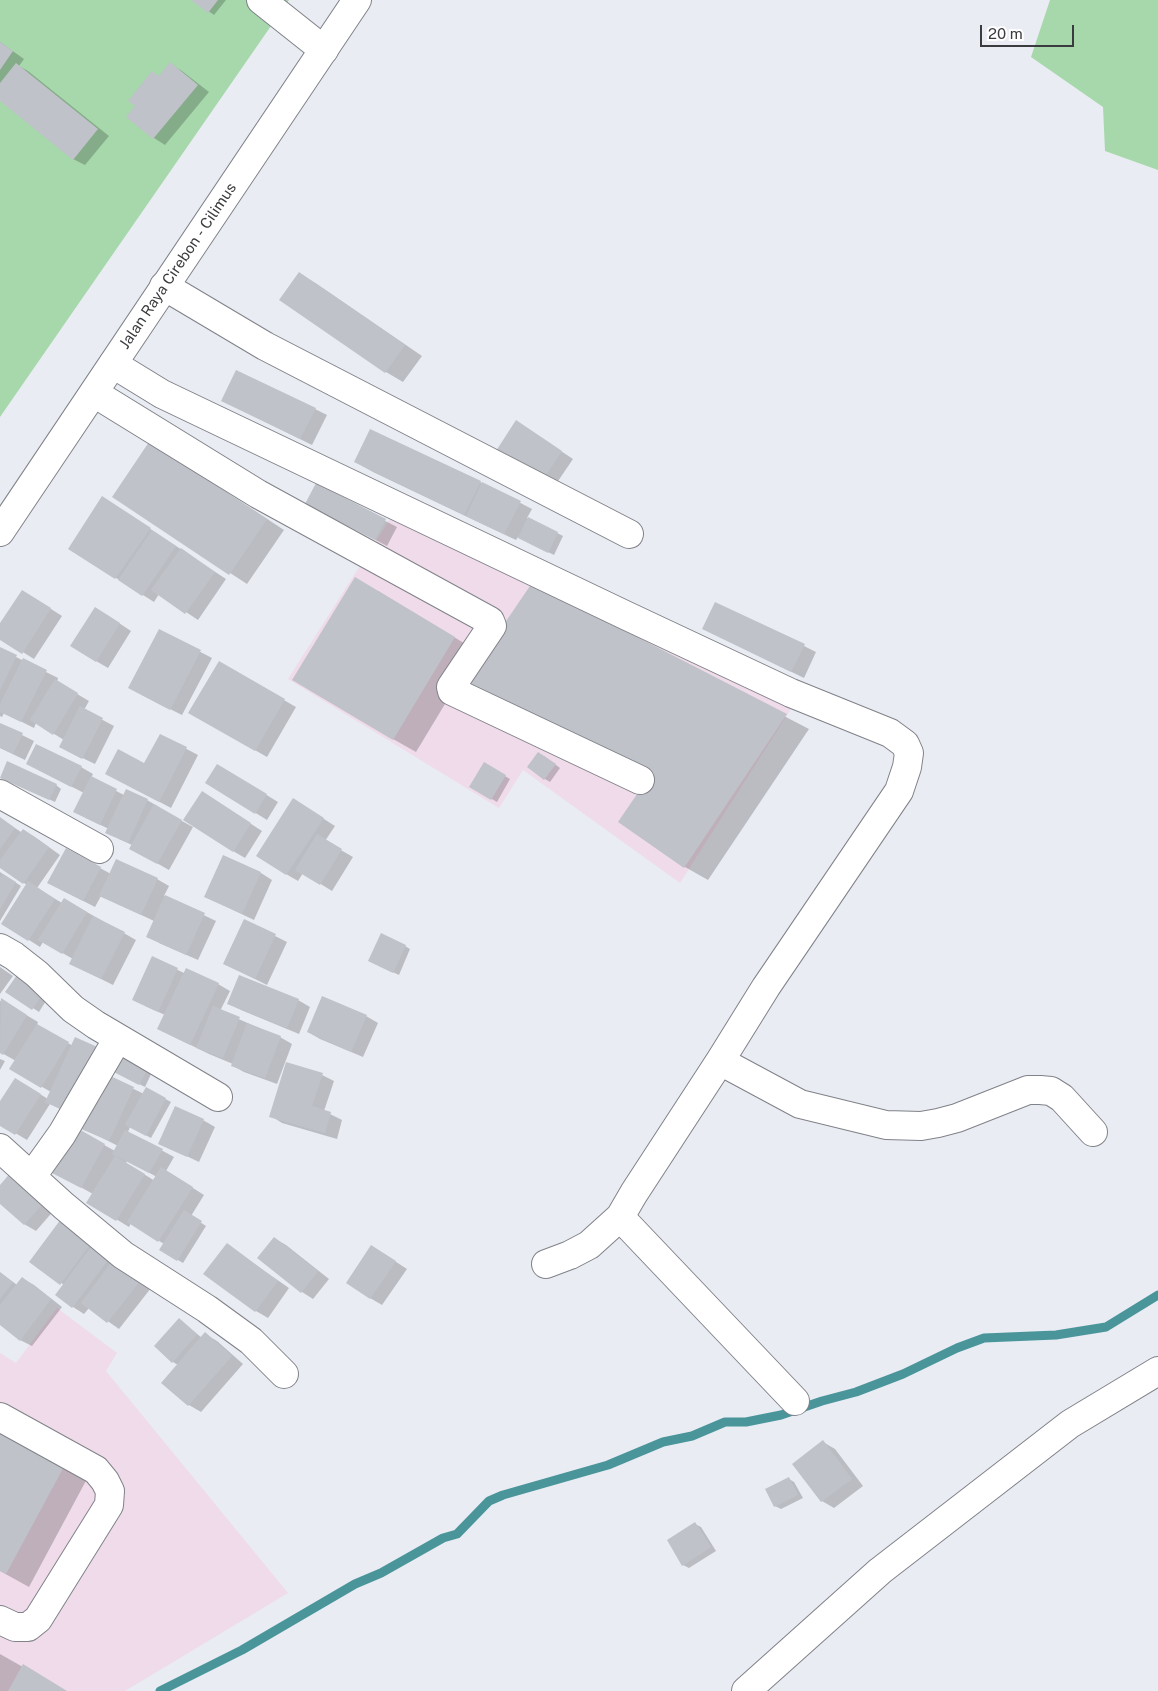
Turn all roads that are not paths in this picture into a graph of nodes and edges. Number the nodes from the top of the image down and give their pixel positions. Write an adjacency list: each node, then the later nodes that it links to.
1 (261, 0): 3 (main road)
2 (357, 0): 3 (main road, Jalan Raya Cirebon - Cilimus)
3 (324, 50): 4 (main road, Jalan Raya Cirebon - Cilimus)
4 (164, 286): 5 (main road, Jalan Raya Cirebon - Cilimus); 8 (main road)
5 (121, 368): 6 (main road, Jalan Raya Cirebon - Cilimus); 14 (main road)
6 (101, 397): 7 (main road, Jalan Raya Cirebon - Cilimus); 9 (main road)
7 (0, 532)
8 (629, 534)
9 (640, 780)
10 (0, 794): 11 (main road)
11 (100, 849)
12 (0, 948): 13 (main road)
13 (118, 1038): 15 (main road); 18 (main road)
14 (720, 1061): 16 (main road); 19 (main road)
15 (218, 1097)
16 (1093, 1132)
17 (0, 1148): 18 (main road)
18 (32, 1176): 22 (main road)
19 (620, 1218): 20 (main road); 23 (main road)
20 (546, 1264)
21 (1158, 1371): 26 (main road)
22 (284, 1374)
23 (795, 1401)
24 (0, 1417): 25 (main road)
25 (0, 1620)
26 (746, 1691)

